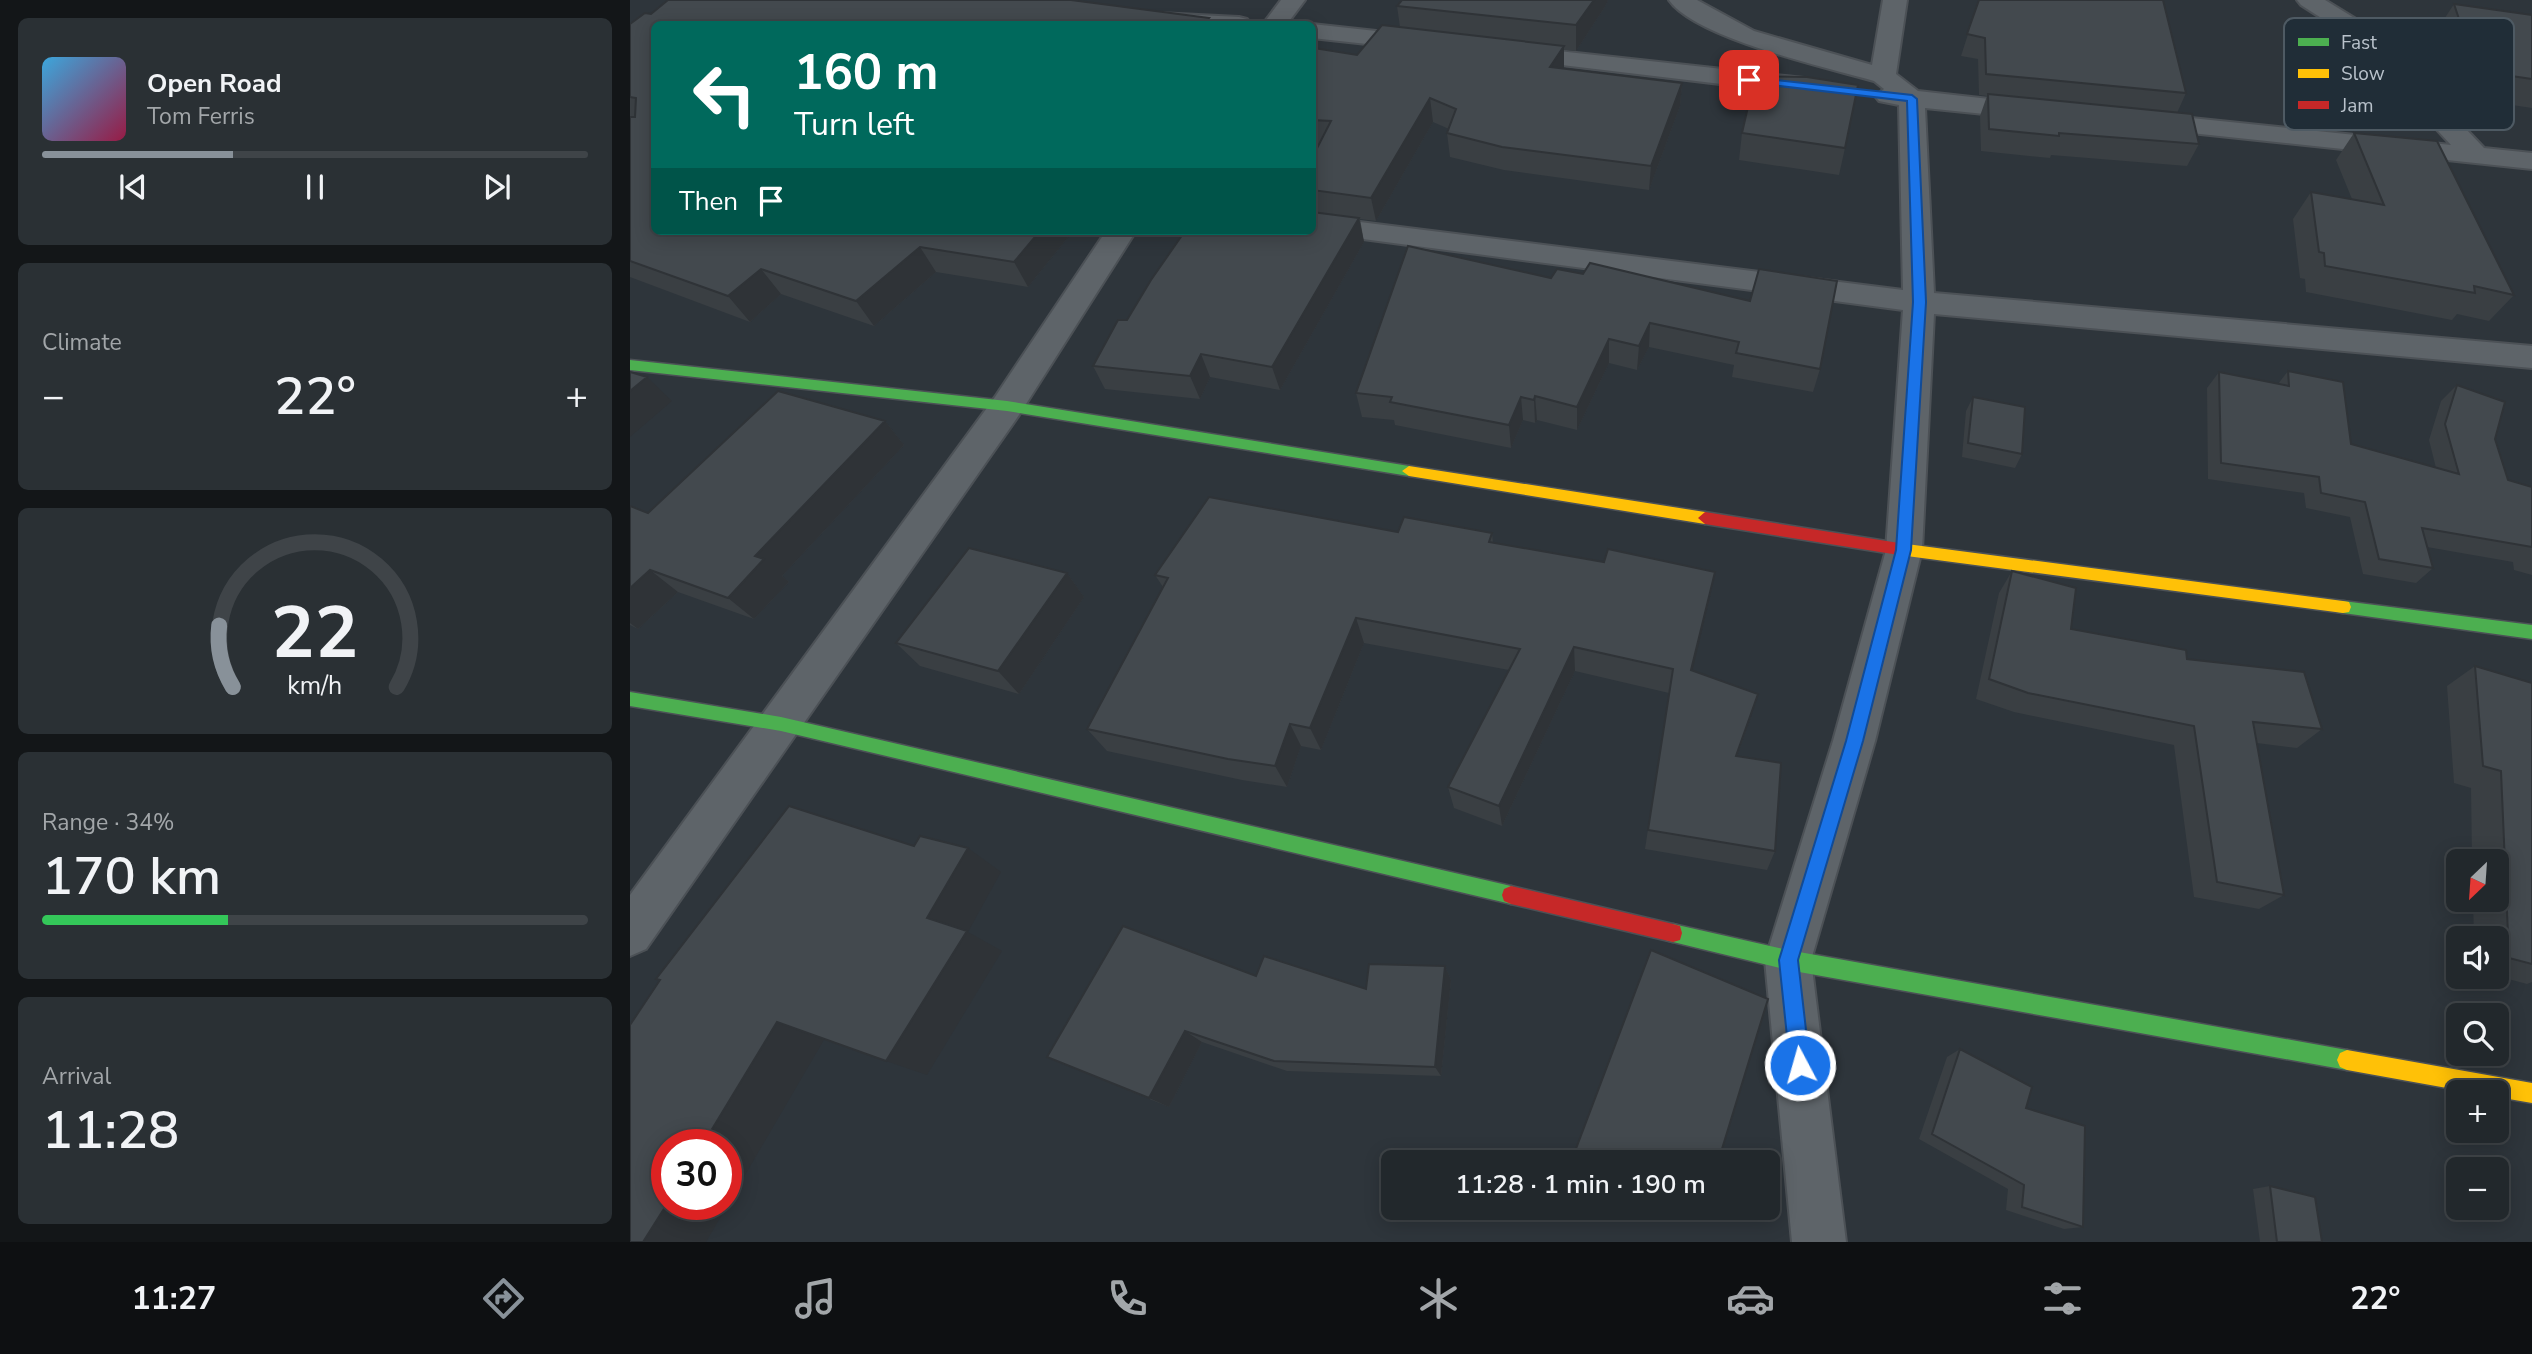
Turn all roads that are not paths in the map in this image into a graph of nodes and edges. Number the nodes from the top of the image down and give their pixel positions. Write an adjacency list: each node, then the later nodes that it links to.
1 (1293, 0): 8 (street)
2 (1681, 0): 12 (street)
3 (1895, 0): 12 (street)
4 (2309, 0): 6 (street)
5 (1131, 18): 7 (street)
6 (2338, 18)
7 (1185, 21)
8 (1277, 21)
9 (1316, 31): 10 (street)
10 (1449, 46)
11 (1490, 51): 13 (street)
12 (1883, 76): 13 (street)
13 (1912, 99): 14 (street); 21 (street)
14 (2063, 114)
15 (2118, 119): 17 (street)
16 (2452, 130): 17 (street)
17 (2475, 154): 18 (street)
18 (2532, 161)
19 (1316, 226): 21 (street)
20 (1118, 235): 24 (street)
21 (1919, 302): 22 (street); 25 (street)
22 (2532, 357)
23 (630, 365): 24 (street)
24 (1007, 406): 25 (street); 28 (street)
25 (1904, 550): 26 (street); 30 (street)
26 (2532, 632)
27 (630, 699): 28 (street)
28 (781, 724): 29 (street); 30 (street)
29 (630, 933)
30 (1788, 960): 31 (street); 32 (street)
31 (2532, 1093)
32 (1819, 1242)

